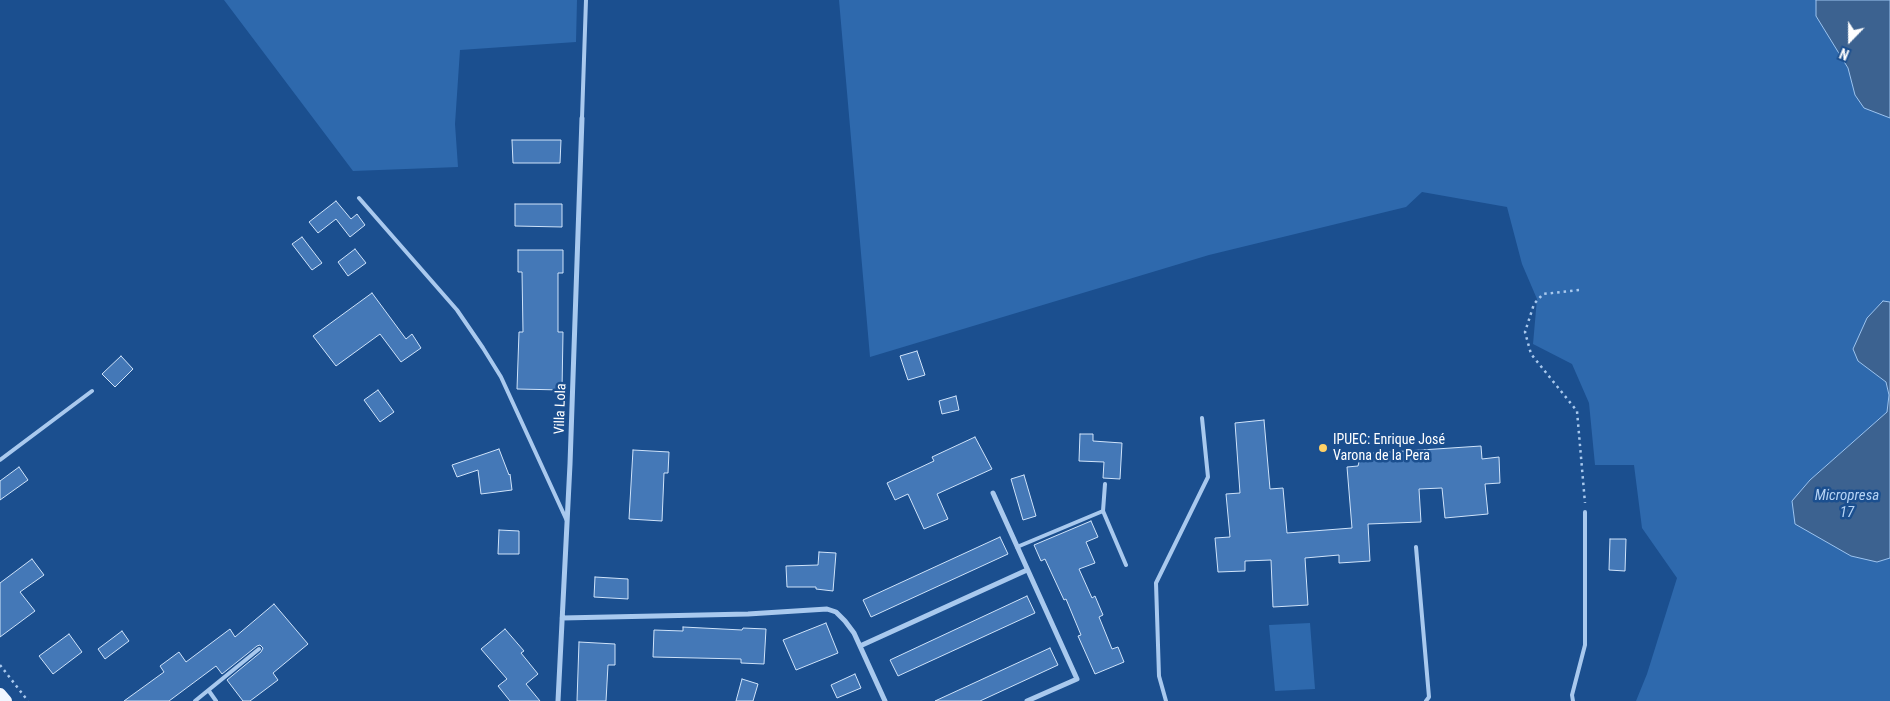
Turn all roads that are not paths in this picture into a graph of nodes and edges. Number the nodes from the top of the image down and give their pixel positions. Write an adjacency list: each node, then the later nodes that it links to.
1 (586, 0): 2 (lane)
2 (582, 118): 11 (street, Villa Lola)
3 (359, 198): 11 (lane)
4 (92, 391): 6 (lane)
5 (1202, 418): 27 (lane)
6 (0, 460)
7 (1105, 484): 9 (lane)
8 (993, 493): 12 (street)
9 (1102, 511): 12 (lane); 14 (lane)
10 (1586, 512): 29 (lane)
11 (567, 521): 16 (street, Villa Lola)
12 (1016, 547): 15 (street)
13 (1416, 547): 28 (lane)
14 (1126, 565)
15 (1027, 570): 17 (street); 26 (street)
16 (562, 618): 17 (street); 24 (street, Villa Lola)
17 (860, 646): 25 (street)
18 (259, 649): 19 (lane)
19 (209, 690): 22 (lane); 23 (lane)
20 (0, 694): 21 (main road)
21 (6, 701)
22 (195, 701)
23 (216, 701)
24 (558, 701)
25 (885, 701)
26 (1027, 701)
27 (1166, 701)
28 (1426, 701)
29 (1572, 701)

